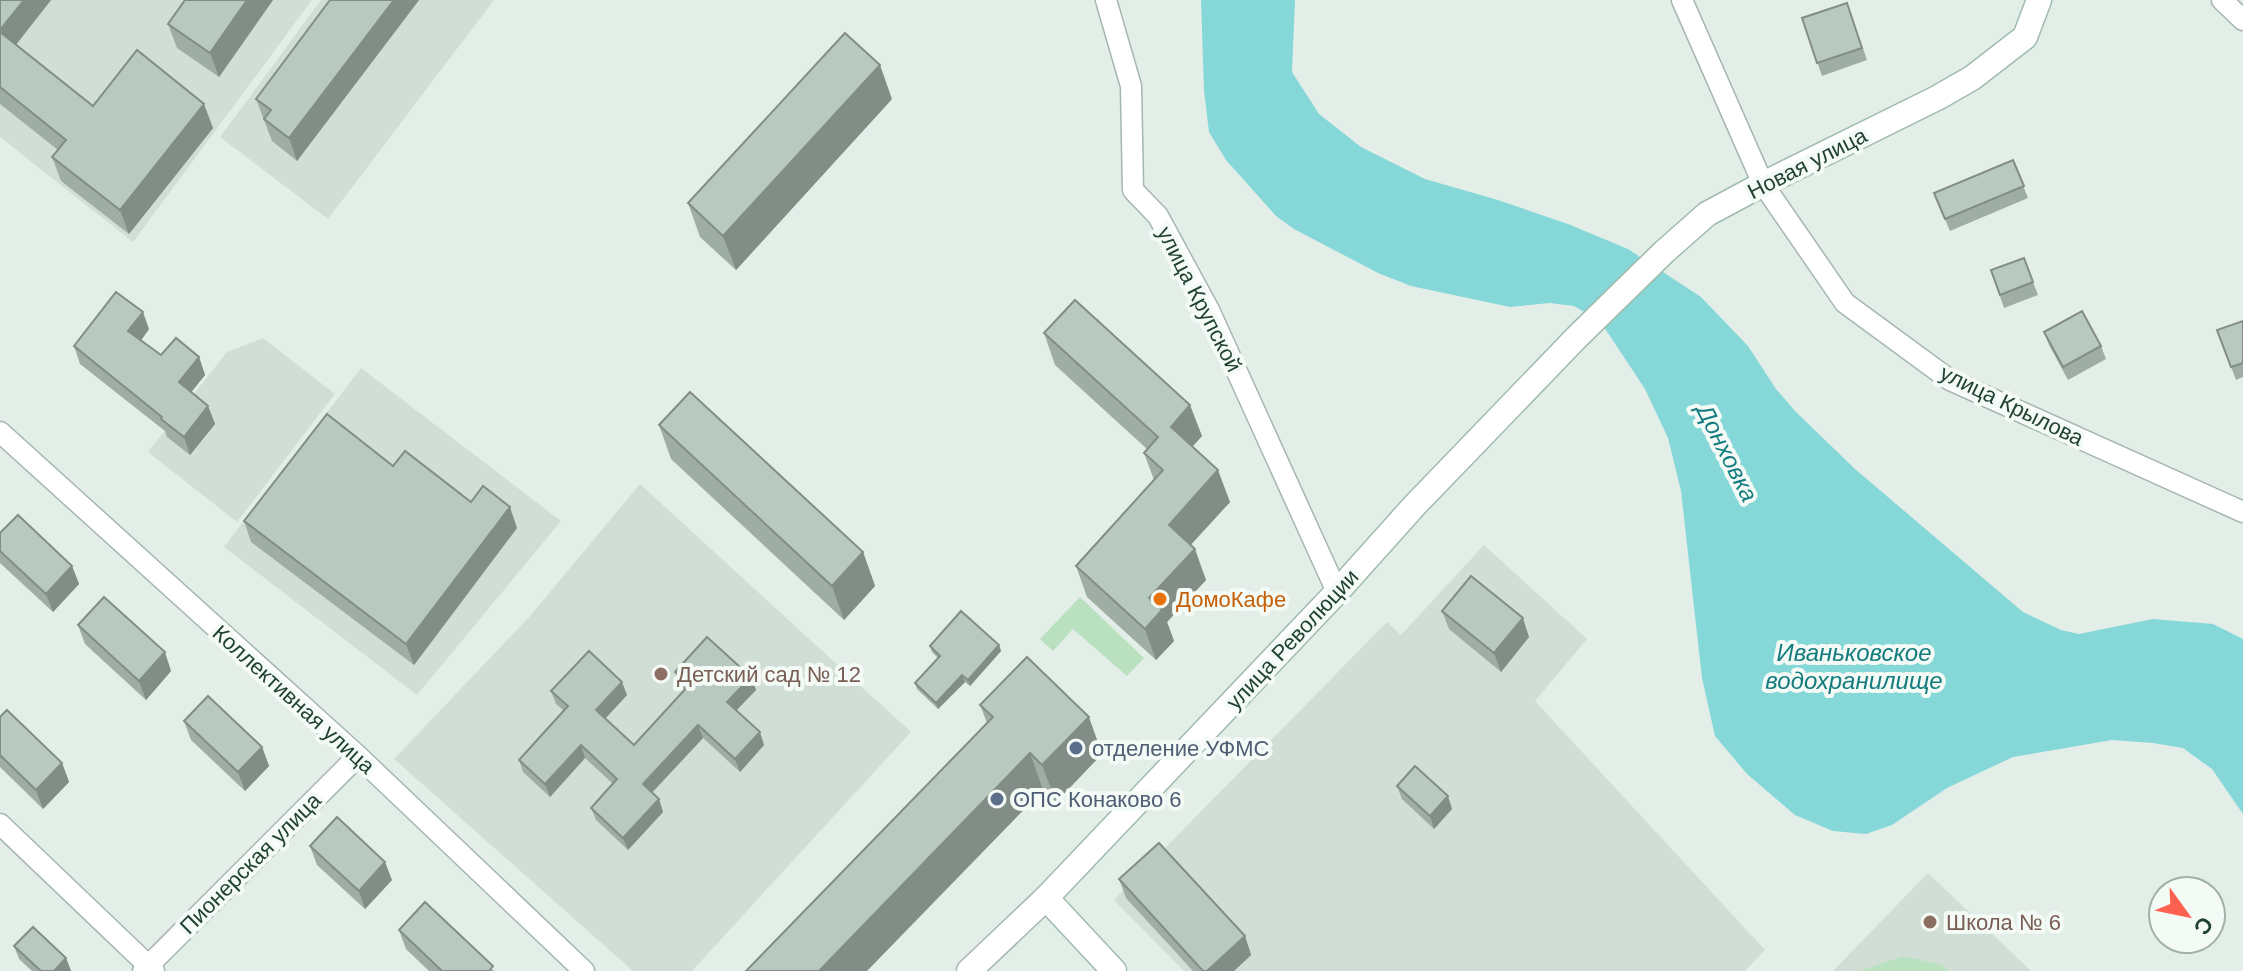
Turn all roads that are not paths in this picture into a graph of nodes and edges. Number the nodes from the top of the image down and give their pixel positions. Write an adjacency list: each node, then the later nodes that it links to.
1 (1106, 0): 10 (street, улица Крупской)
2 (1682, 0): 6 (street, улица Крылова)
3 (2039, 0): 6 (main road, Новая улица)
4 (2222, 0): 5 (street)
5 (2243, 20)
6 (1763, 184): 7 (main road, Новая улица); 9 (street, улица Крылова)
7 (1577, 337): 10 (main road, улица Революции)
8 (0, 432): 11 (street, Коллективная улица)
9 (2243, 512)
10 (1337, 592): 13 (main road, улица Революции)
11 (358, 756): 14 (street, Пионерская улица); 15 (street, Коллективная улица)
12 (0, 824): 14 (street)
13 (1046, 898): 16 (main road, улица Революции); 17 (main road)
14 (148, 969)
15 (584, 971)
16 (969, 971)
17 (1114, 971)

